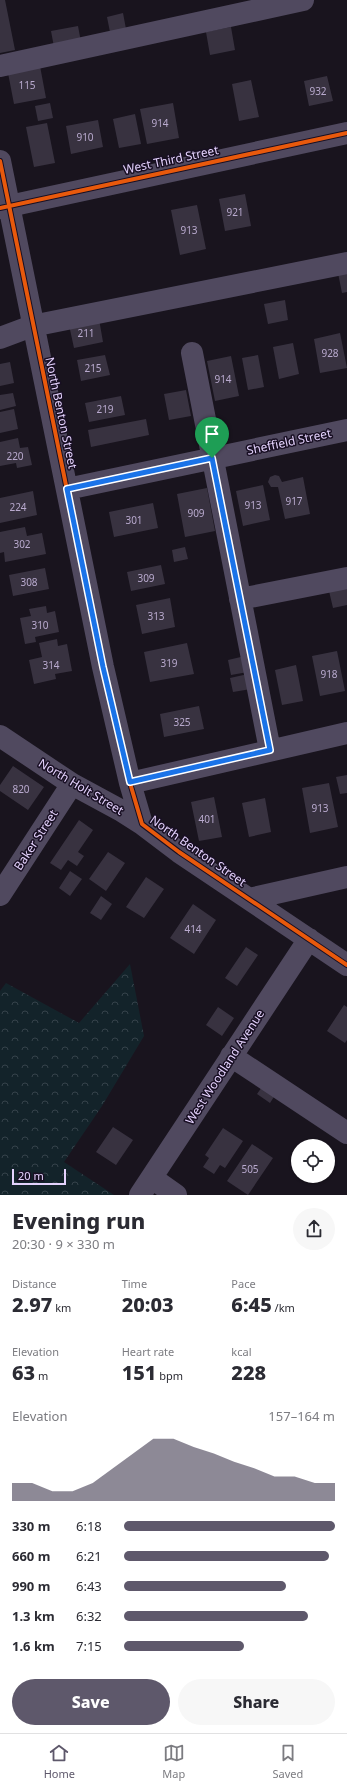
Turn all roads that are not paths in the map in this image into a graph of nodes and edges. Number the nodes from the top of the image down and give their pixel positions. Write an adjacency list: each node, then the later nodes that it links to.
1 (303, 0): 2 (street)
2 (0, 66)
3 (347, 133): 5 (street, West Third Street)
4 (0, 161): 5 (street, North Benton Street)
5 (5, 207): 7 (street, North Benton Street)
6 (347, 263): 7 (street)
7 (32, 326): 8 (street); 12 (street, North Benton Street)
8 (0, 338)
9 (192, 353): 11 (street)
10 (347, 430): 11 (street, Sheffield Street)
11 (212, 458): 12 (street, Sheffield Street); 14 (street)
12 (67, 489): 18 (street, North Benton Street)
13 (347, 578): 14 (street)
14 (240, 600): 17 (street)
15 (347, 733): 17 (street)
16 (0, 736): 19 (street, North Holt Street)
17 (270, 750): 18 (street)
18 (130, 782): 20 (street, North Benton Street)
19 (72, 784): 20 (street, North Holt Street); 22 (street, Baker Street)
20 (142, 824): 23 (street, North Benton Street)
21 (347, 877): 23 (street)
22 (0, 895)
23 (249, 899): 24 (street, North Benton Street)
24 (309, 939): 25 (street, North Benton Street); 26 (street, West Woodland Avenue)
25 (347, 965)
26 (231, 1056): 27 (street); 28 (street, West Woodland Avenue)
27 (347, 1133)
28 (146, 1187): 29 (street)
29 (176, 1195)

